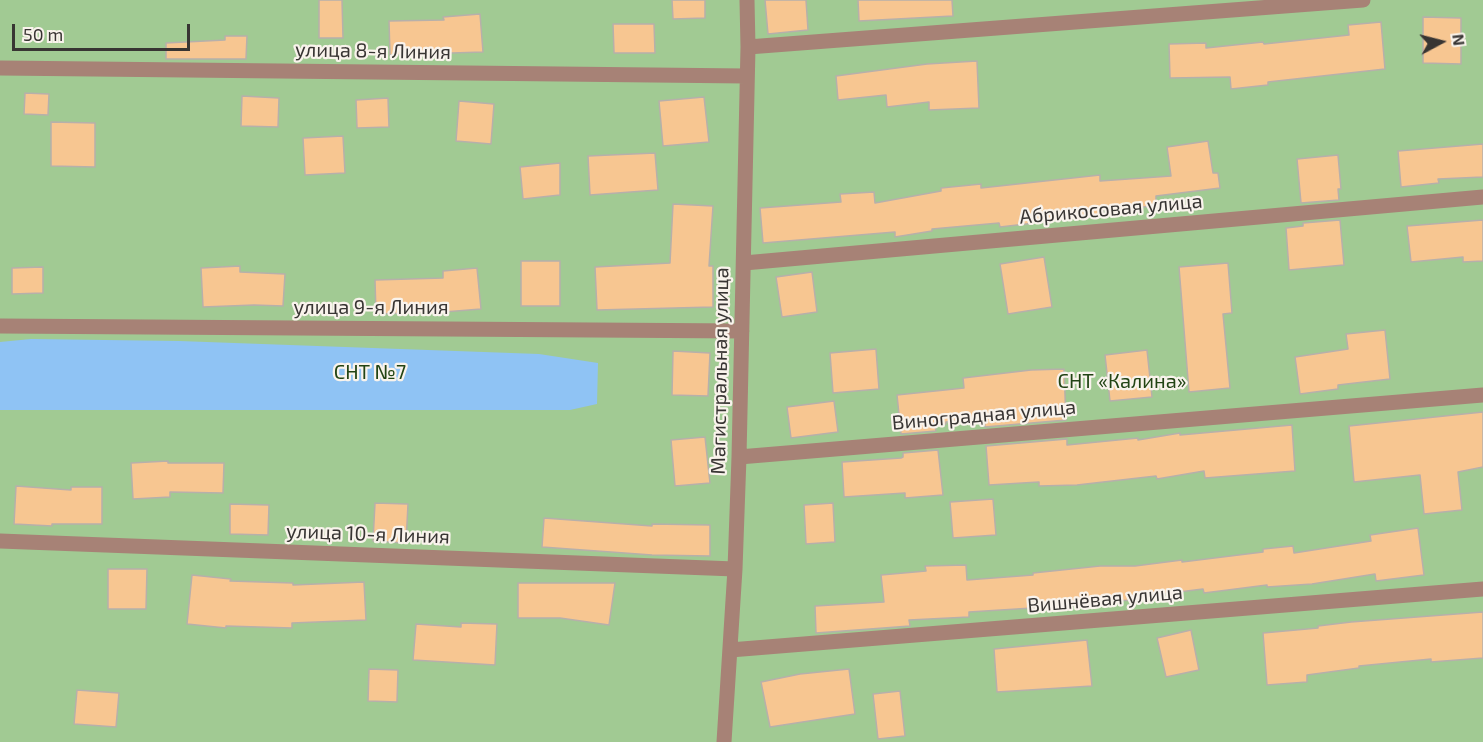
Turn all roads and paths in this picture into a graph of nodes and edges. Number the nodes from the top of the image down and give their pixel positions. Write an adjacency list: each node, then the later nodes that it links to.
1 (747, 0): 3 (street, Магистральная улица)
2 (1364, 0): 3 (street)
3 (748, 47): 5 (street, Магистральная улица)
4 (0, 68): 5 (street, улица 8-я Линия)
5 (746, 76): 7 (street, Магистральная улица)
6 (1483, 197): 7 (street, Абрикосовая улица)
7 (744, 262): 9 (street, Магистральная улица)
8 (0, 326): 9 (street, улица 9-я Линия)
9 (742, 331): 11 (street, Магистральная улица)
10 (1483, 395): 11 (street, Виноградная улица)
11 (740, 457): 13 (street, Магистральная улица)
12 (0, 541): 13 (street, улица 10-я Линия)
13 (735, 569): 15 (street, Магистральная улица)
14 (1483, 589): 15 (street, Вишнёвая улица)
15 (730, 650): 16 (street, Магистральная улица)
16 (724, 742)

